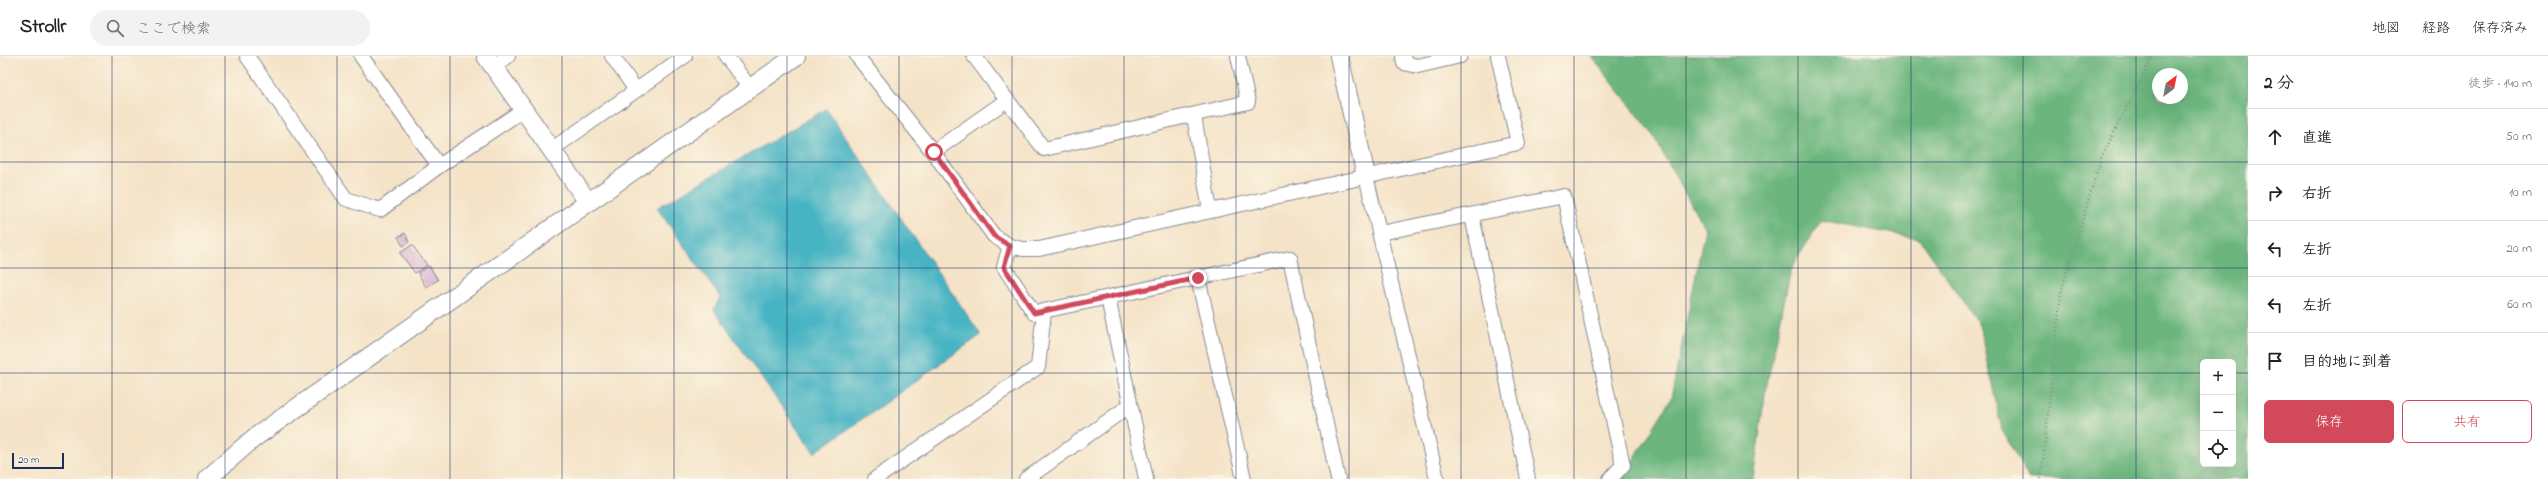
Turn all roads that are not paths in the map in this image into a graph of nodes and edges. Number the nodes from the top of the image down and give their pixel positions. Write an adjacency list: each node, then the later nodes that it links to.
1 (247, 56): 23 (street)
2 (361, 56): 23 (street)
3 (508, 56): 15 (street)
4 (612, 56): 17 (street)
5 (685, 56): 17 (street)
6 (726, 56): 16 (street)
7 (796, 56): 16 (street)
8 (857, 56): 22 (street)
9 (974, 56): 18 (street)
10 (1238, 56): 20 (street)
11 (1339, 56): 24 (street)
12 (1403, 56): 13 (street)
13 (1460, 56)
14 (1498, 56): 24 (street)
15 (490, 61): 19 (street)
16 (750, 88): 25 (street)
17 (636, 90): 21 (street)
18 (1007, 100): 20 (street); 22 (street)
19 (523, 110): 21 (street); 23 (street)
20 (1194, 116): 26 (street)
21 (551, 150): 25 (street)
22 (934, 152): 29 (street)
23 (439, 166)
24 (1366, 176): 26 (street); 28 (street)
25 (588, 202): 34 (street)
26 (1210, 211): 29 (street)
27 (1472, 216): 28 (street); 41 (street); 42 (street)
28 (1380, 234): 40 (street)
29 (1010, 246): 32 (street)
30 (1198, 278): 31 (street); 38 (street); 39 (street)
31 (1108, 298): 32 (street); 33 (street)
32 (1044, 312): 35 (street)
33 (1129, 406): 36 (street); 37 (street)
34 (207, 479)
35 (876, 479)
36 (1026, 479)
37 (1146, 479)
38 (1244, 479)
39 (1338, 479)
40 (1437, 479)
41 (1528, 479)
42 (1610, 479)

